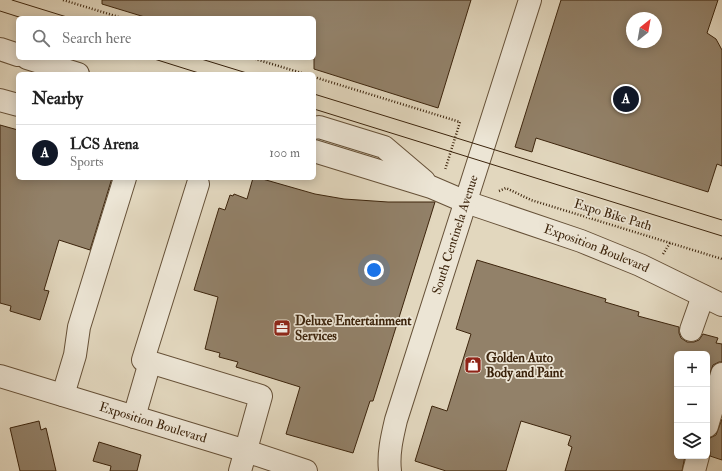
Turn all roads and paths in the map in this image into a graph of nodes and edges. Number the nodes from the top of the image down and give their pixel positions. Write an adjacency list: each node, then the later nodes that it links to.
1 (63, 0): 3 (path)
2 (530, 0): 19 (street, South Centinela Avenue)
3 (115, 16)
4 (0, 49): 5 (street)
5 (16, 54)
6 (33, 60): 8 (street)
7 (258, 60): 9 (path)
8 (72, 72)
9 (298, 72)
10 (316, 78): 16 (path)
11 (0, 100): 12 (street)
12 (16, 104)
13 (316, 128): 16 (street)
14 (316, 151): 16 (street)
15 (124, 180): 26 (street)
16 (439, 180): 19 (street, Exposition Boulevard)
17 (198, 184): 23 (street)
18 (500, 191): 20 (path, Expo Bike Path)
19 (466, 202): 21 (street, Exposition Boulevard); 32 (street, South Centinela Avenue)
20 (722, 259)
21 (713, 300): 22 (street)
22 (691, 330)
23 (150, 362): 27 (street); 30 (street)
24 (722, 374): 28 (street)
25 (0, 376): 26 (street, Exposition Boulevard)
26 (63, 395): 27 (street, Exposition Boulevard)
27 (134, 417): 30 (street, Exposition Boulevard)
28 (708, 423)
29 (697, 459): 33 (street)
30 (243, 461): 31 (street, Exposition Boulevard)
31 (306, 471)
32 (390, 471)
33 (694, 471)

